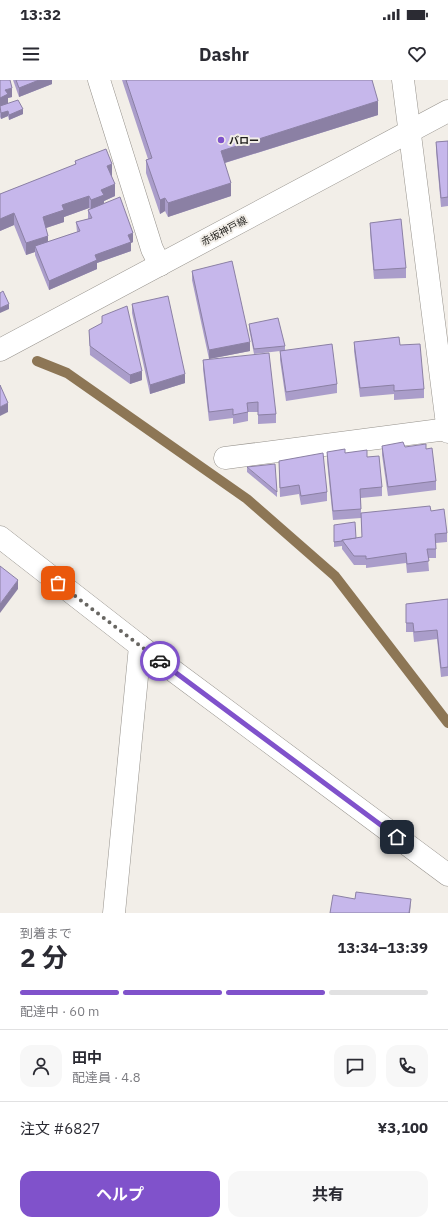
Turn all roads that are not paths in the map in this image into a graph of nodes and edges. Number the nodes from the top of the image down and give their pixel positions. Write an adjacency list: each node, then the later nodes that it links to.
1 (99, 80): 5 (street)
2 (403, 80): 4 (street)
3 (448, 111): 4 (street, 赤坂神戸線)
4 (410, 131): 5 (street, 赤坂神戸線); 6 (street)
5 (160, 265): 7 (street, 赤坂神戸線)
6 (441, 313): 8 (street)
7 (0, 350)
8 (448, 429): 9 (street); 10 (street)
9 (448, 432)
10 (225, 458)
11 (0, 537): 12 (street)
12 (140, 646): 13 (street); 14 (street)
13 (448, 875)
14 (114, 913)

